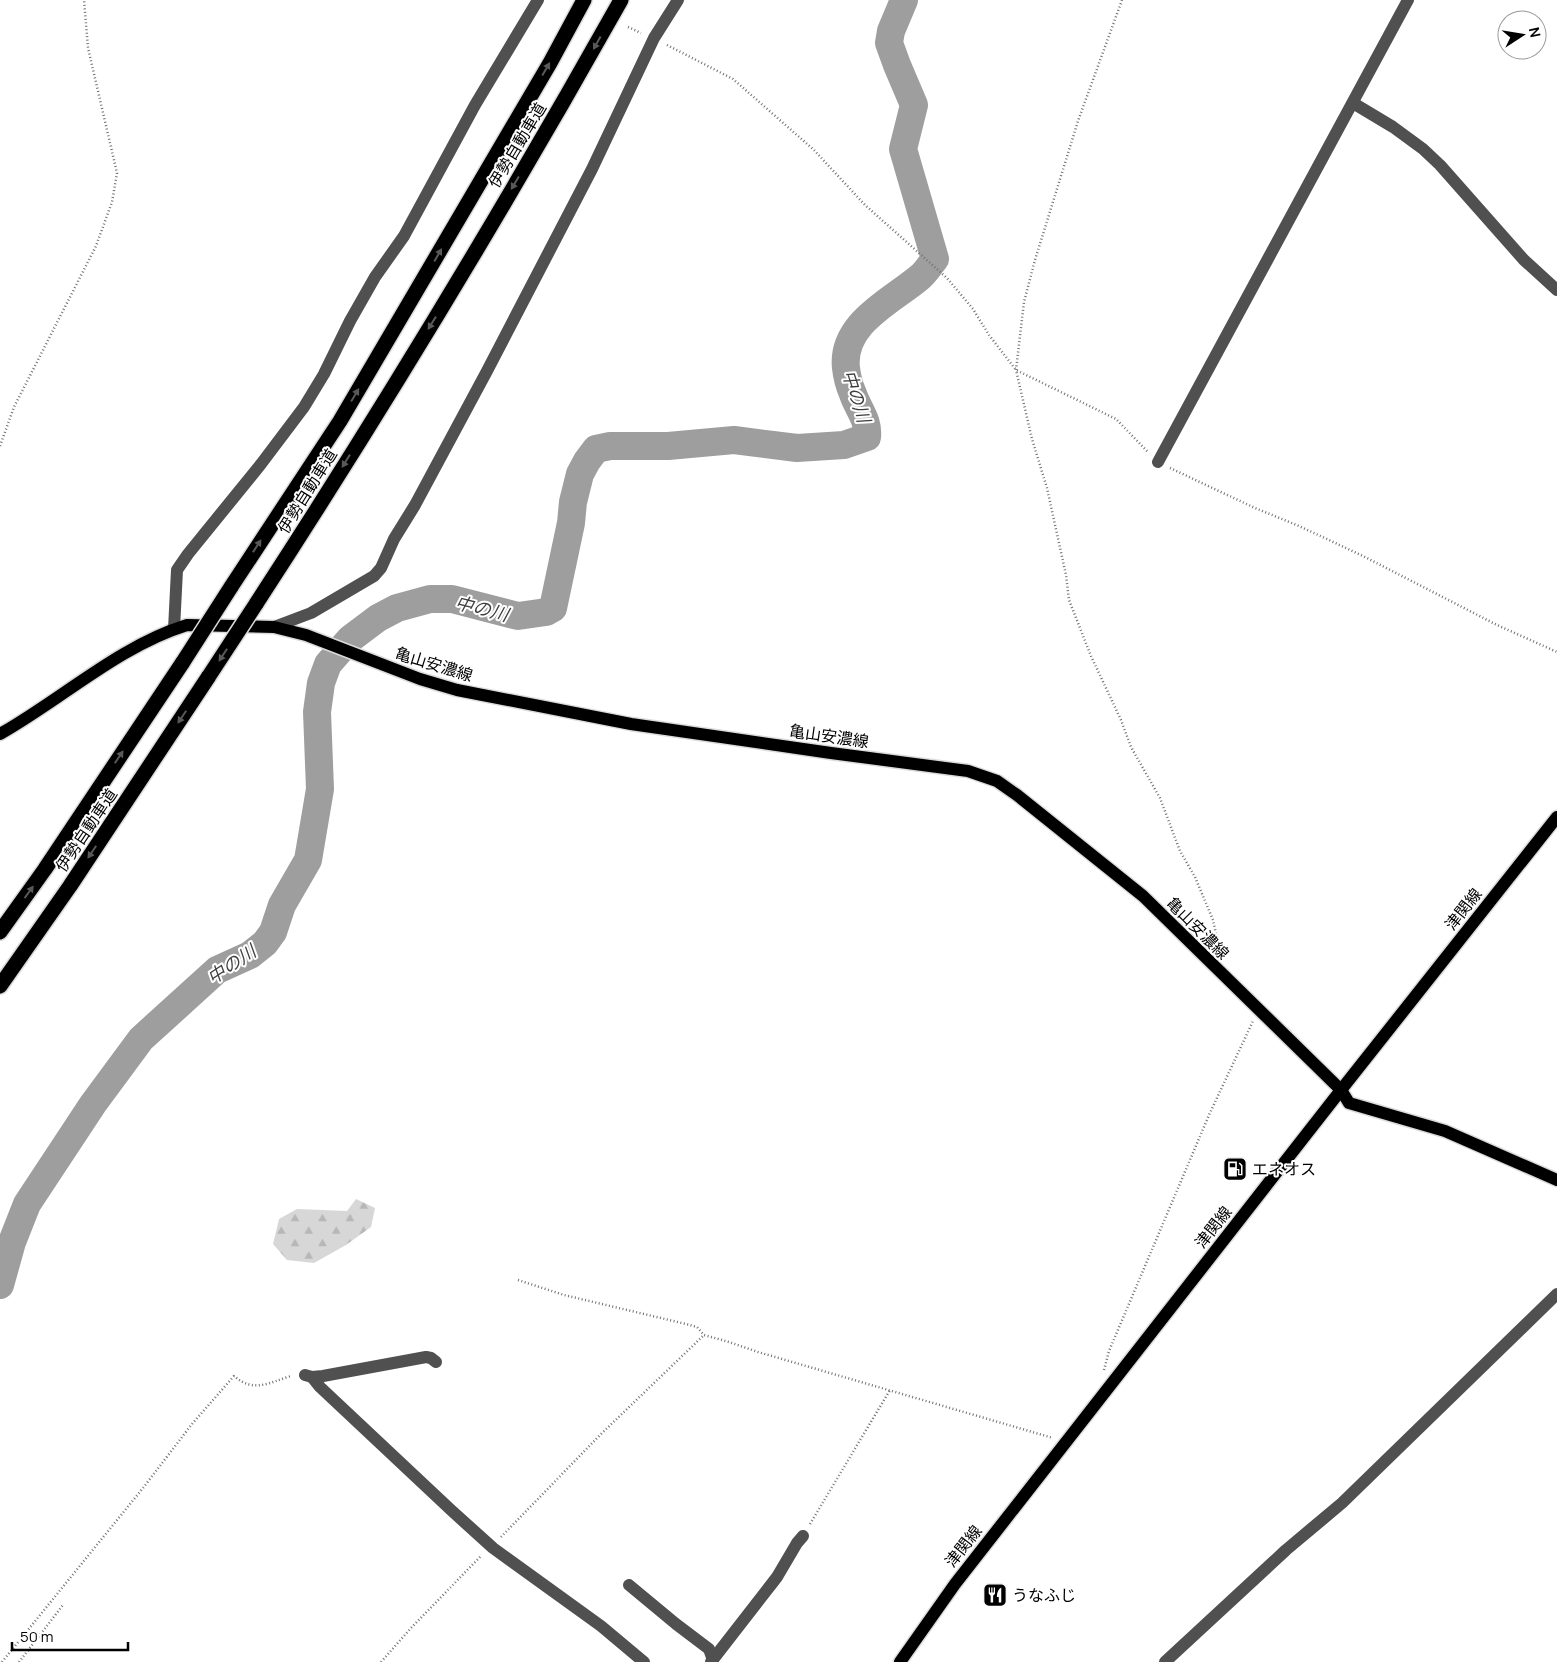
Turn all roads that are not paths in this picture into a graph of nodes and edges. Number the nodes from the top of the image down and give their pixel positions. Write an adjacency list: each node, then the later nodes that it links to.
1 (538, 0): 10 (street)
2 (584, 0): 13 (highway, 伊勢自動車道, one-way to 2, bridge)
3 (621, 0): 14 (highway, 伊勢自動車道, one-way to 14, bridge)
4 (678, 0): 9 (street)
5 (1408, 0): 6 (street)
6 (1353, 103): 7 (street); 8 (street)
7 (1557, 290)
8 (1158, 462)
9 (274, 627): 10 (main road, 亀山安濃線); 15 (main road, 亀山安濃線)
10 (174, 629): 11 (main road, 亀山安濃線)
11 (0, 734)
12 (1557, 817): 15 (main road, 津関線)
13 (0, 932)
14 (0, 986)
15 (1341, 1090): 16 (main road, 亀山安濃線); 23 (main road, 津関線)
16 (1557, 1180)
17 (1557, 1294): 24 (street)
18 (436, 1362): 22 (street)
19 (803, 1536): 21 (street)
20 (629, 1585): 21 (street)
21 (712, 1661)
22 (644, 1662)
23 (900, 1662)
24 (1165, 1662)

